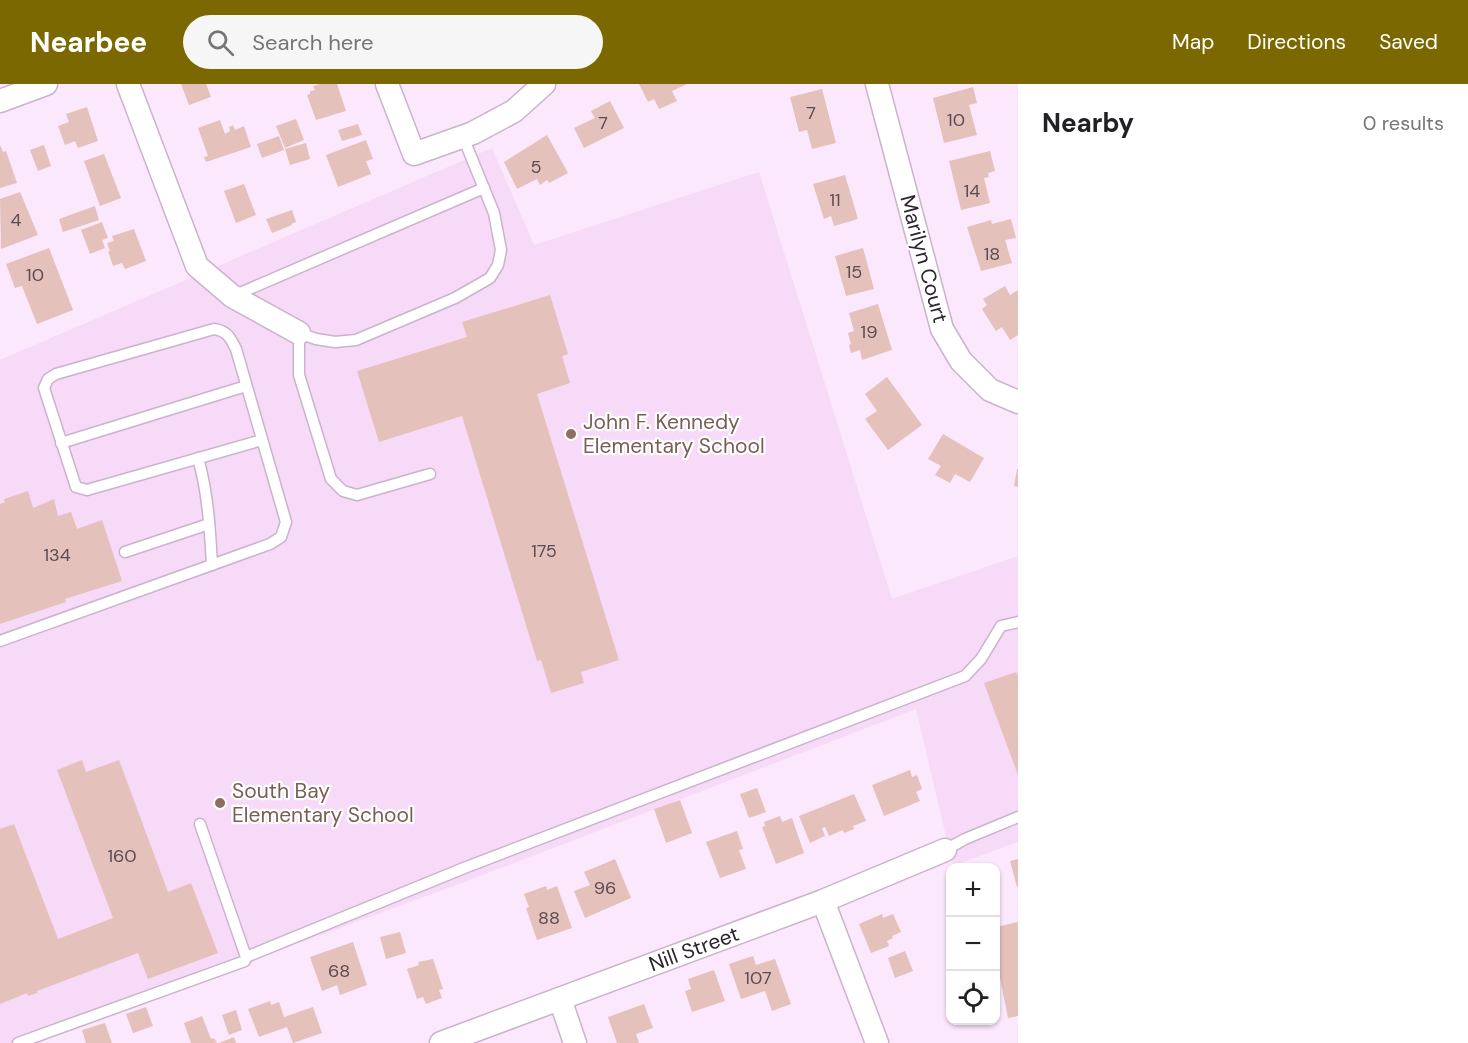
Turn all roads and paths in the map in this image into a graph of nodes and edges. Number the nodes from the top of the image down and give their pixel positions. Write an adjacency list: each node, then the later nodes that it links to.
1 (46, 84): 6 (street)
2 (128, 84): 9 (street)
3 (387, 84): 7 (street)
4 (544, 84): 7 (street)
5 (877, 84): 12 (street, Marilyn Court)
6 (0, 101)
7 (463, 137): 8 (lane)
8 (483, 188): 9 (lane); 10 (lane)
9 (232, 296): 10 (street)
10 (299, 333): 16 (lane)
11 (246, 386): 13 (lane); 14 (lane); 14 (lane)
12 (1018, 402)
13 (262, 440): 15 (lane); 19 (lane)
14 (61, 443): 15 (lane)
15 (198, 458): 17 (lane)
16 (430, 474)
17 (209, 524): 18 (lane); 19 (lane)
18 (125, 552)
19 (212, 565): 21 (lane)
20 (1018, 622): 26 (lane)
21 (0, 641)
22 (1018, 817): 24 (lane)
23 (200, 824): 26 (lane)
24 (945, 850): 25 (street, Nill Street)
25 (823, 901): 27 (street, Nill Street); 31 (street)
26 (246, 957): 28 (lane)
27 (560, 999): 29 (street, Nill Street); 30 (street)
28 (18, 1043)
29 (441, 1043)
30 (575, 1043)
31 (877, 1043)

